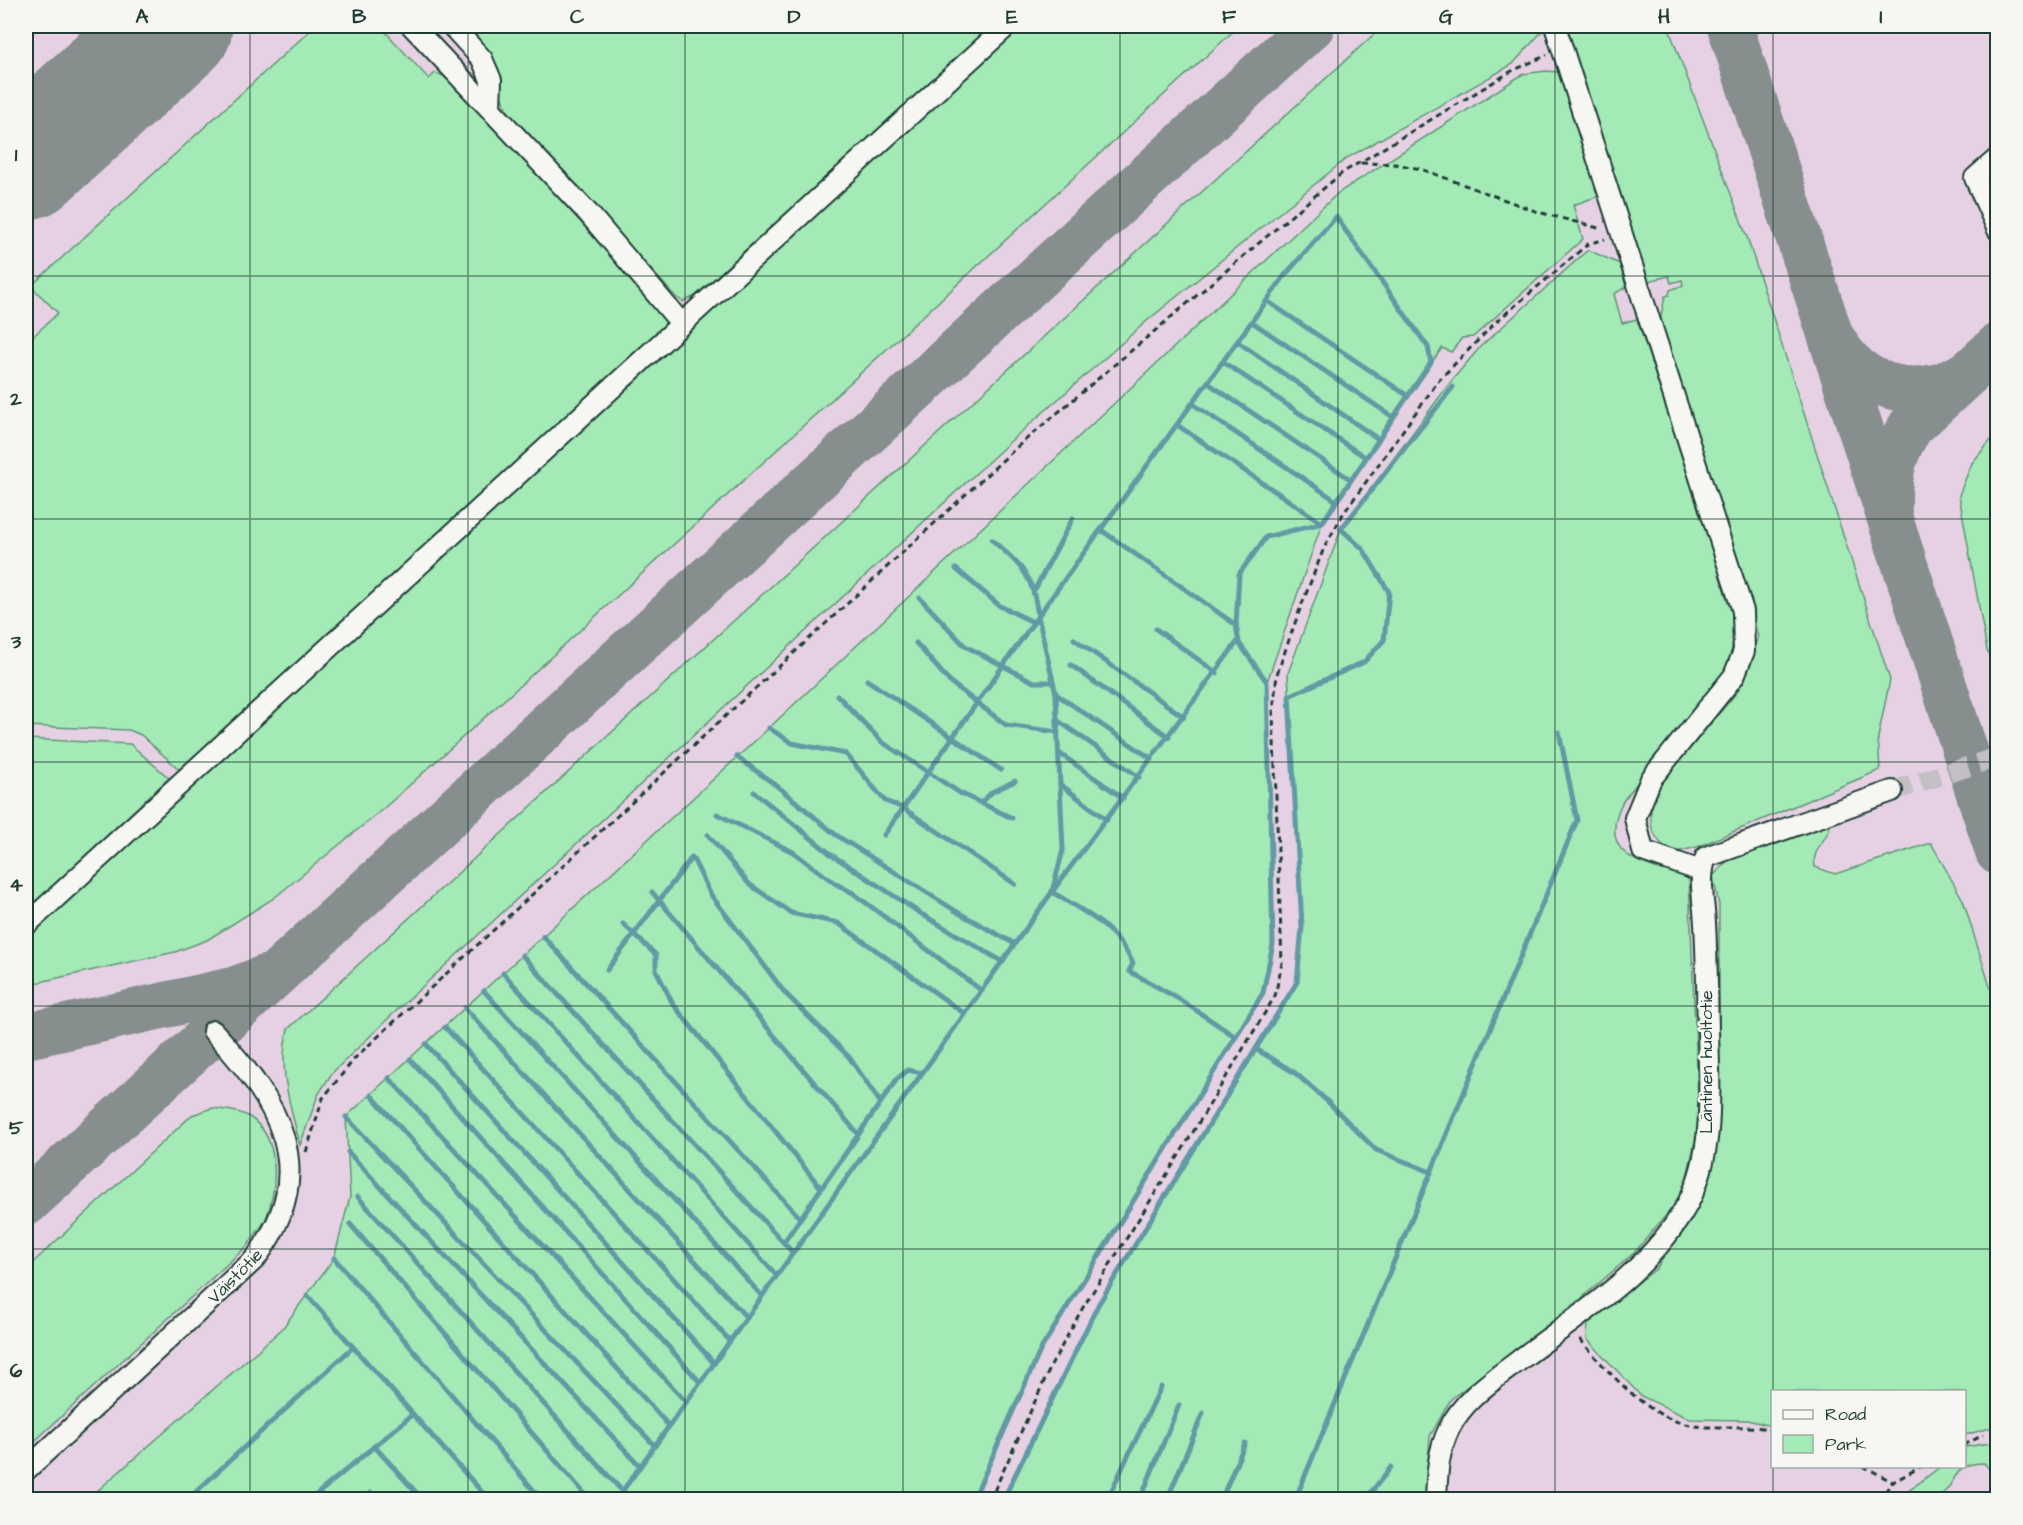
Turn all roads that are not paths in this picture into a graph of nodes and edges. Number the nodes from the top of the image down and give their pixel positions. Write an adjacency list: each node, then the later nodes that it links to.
1 (412, 26): 5 (lane)
2 (452, 26): 5 (lane)
3 (1006, 26): 8 (lane)
4 (1555, 26): 10 (lane)
5 (490, 108): 8 (lane)
6 (1998, 158): 7 (lane)
7 (1998, 230)
8 (681, 322): 11 (lane)
9 (1892, 791): 10 (lane)
10 (1701, 871): 14 (lane, Läntinen huoltotie)
11 (26, 925)
12 (213, 1031): 13 (lane, Väistötie)
13 (26, 1470)
14 (1436, 1500)

